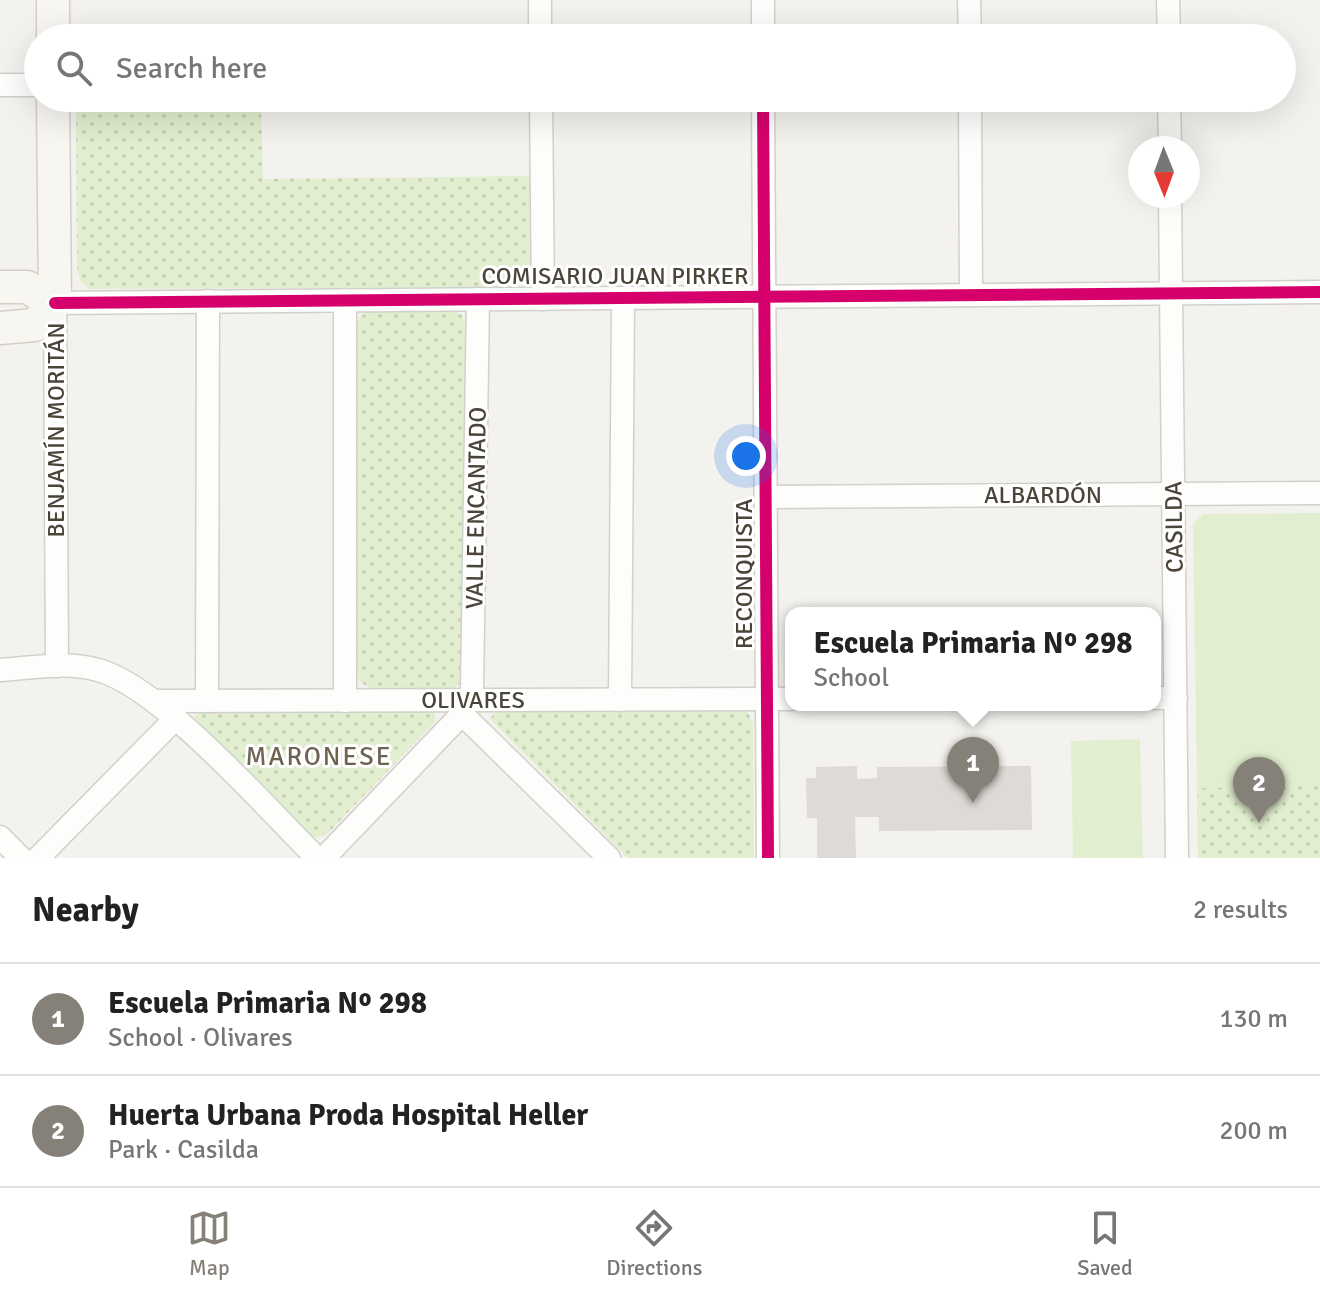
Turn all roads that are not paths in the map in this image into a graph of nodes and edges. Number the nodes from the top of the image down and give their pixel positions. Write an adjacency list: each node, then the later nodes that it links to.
1 (53, 0): 6 (street)
2 (540, 0): 7 (street)
3 (763, 0): 8 (street)
4 (969, 0): 9 (street)
5 (1168, 0): 10 (street)
6 (53, 24)
7 (540, 24)
8 (763, 24)
9 (970, 24)
10 (1169, 24)
11 (0, 85): 12 (street)
12 (24, 85)
13 (53, 112): 30 (street, BENJAMÍN MORITÁN)
14 (541, 112): 27 (street)
15 (763, 112): 24 (street, RECONQUISTA)
16 (970, 112): 23 (street)
17 (1169, 112): 18 (street)
18 (1170, 136)
19 (1170, 208): 22 (street, CASILDA)
20 (0, 287): 30 (street)
21 (1320, 292): 22 (street, COMISARIO JUAN PIRKER)
22 (1171, 293): 23 (street, COMISARIO JUAN PIRKER); 33 (street, CASILDA)
23 (971, 295): 24 (street, COMISARIO JUAN PIRKER)
24 (764, 297): 25 (street, COMISARIO JUAN PIRKER); 34 (street, RECONQUISTA)
25 (623, 298): 27 (street, COMISARIO JUAN PIRKER); 40 (street)
26 (478, 299): 27 (street, COMISARIO JUAN PIRKER); 28 (street, COMISARIO JUAN PIRKER); 44 (street, VALLE ENCANTADO)
27 (543, 299)
28 (345, 300): 29 (street, COMISARIO JUAN PIRKER); 43 (street)
29 (208, 301): 30 (street, COMISARIO JUAN PIRKER); 42 (street)
30 (55, 303): 31 (street); 35 (street, BENJAMÍN MORITÁN)
31 (0, 328)
32 (1320, 493): 33 (street, ALBARDÓN)
33 (1173, 494): 34 (street, ALBARDÓN); 37 (street, CASILDA)
34 (766, 497): 38 (street, RECONQUISTA)
35 (57, 666): 36 (street); 41 (street)
36 (0, 670)
37 (1165, 698): 53 (street, CASILDA)
38 (767, 699): 39 (street, OLIVARES); 40 (street, OLIVARES); 52 (street, RECONQUISTA)
39 (785, 699)
40 (620, 700): 44 (street, OLIVARES)
41 (155, 701): 42 (street, OLIVARES); 45 (street)
42 (207, 701): 43 (street, OLIVARES)
43 (345, 701): 44 (street, OLIVARES)
44 (466, 707): 50 (street); 51 (street)
45 (175, 719): 48 (street); 49 (street)
46 (0, 837): 47 (street)
47 (21, 858)
48 (38, 858)
49 (317, 858)
50 (324, 858)
51 (609, 858)
52 (768, 858)
53 (1177, 858)

